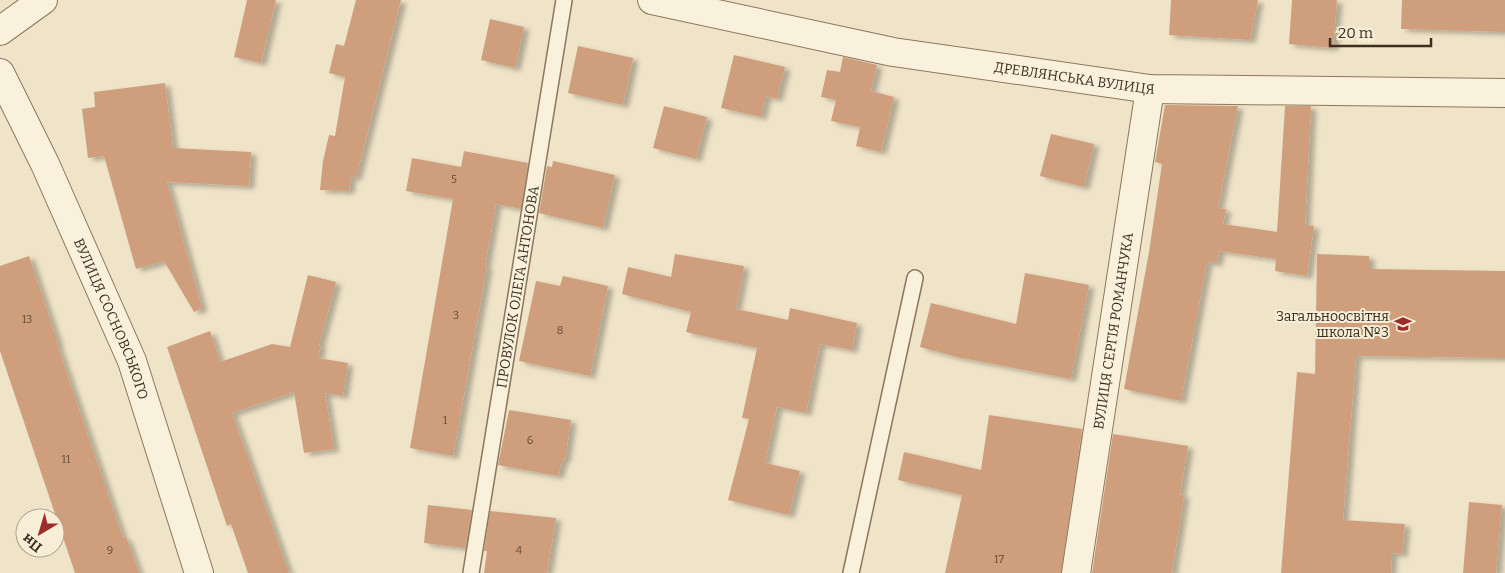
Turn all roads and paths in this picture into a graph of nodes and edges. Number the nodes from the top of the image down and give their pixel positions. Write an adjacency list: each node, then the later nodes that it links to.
1 (43, 0): 4 (street)
2 (564, 0): 10 (lane, ПРОВУЛОК ОЛЕГА АНТОНОВА)
3 (652, 0): 6 (street, ДРЕВЛЯНСЬКА ВУЛИЦЯ)
4 (0, 31)
5 (0, 73): 9 (street, ВУЛИЦЯ СОСНОВСЬКОГО)
6 (1150, 89): 7 (street, ДРЕВЛЯНСЬКА ВУЛИЦЯ); 12 (street, ВУЛИЦЯ СЕРГІЯ РОМАНЧУКА)
7 (1505, 92)
8 (915, 278): 11 (lane)
9 (200, 573)
10 (472, 573)
11 (851, 573)
12 (1076, 573)

